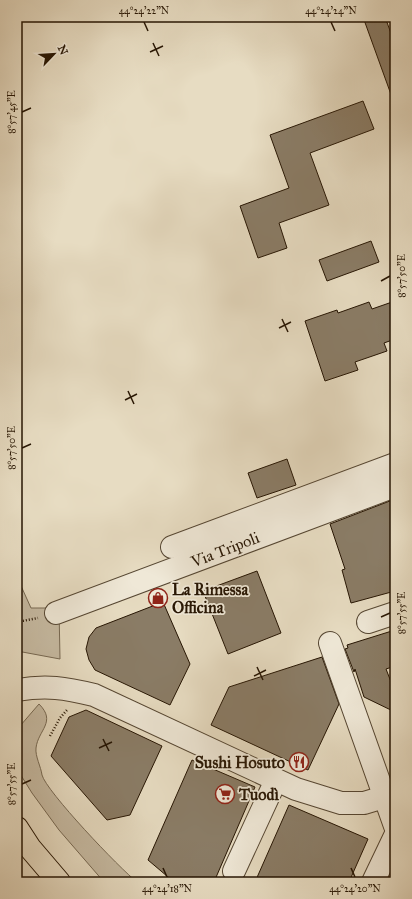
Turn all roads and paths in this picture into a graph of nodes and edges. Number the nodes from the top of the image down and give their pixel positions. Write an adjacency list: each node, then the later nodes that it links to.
1 (395, 464): 3 (street)
2 (395, 486): 4 (street, Via Tripoli)
3 (172, 547)
4 (56, 613)
5 (395, 613): 6 (street)
6 (368, 622)
7 (330, 643): 12 (street)
8 (17, 690): 11 (street)
9 (72, 708): 10 (path)
10 (50, 736)
11 (276, 780): 12 (street); 16 (street)
12 (389, 794): 13 (street)
13 (395, 826)
14 (17, 828): 17 (main road)
15 (395, 836): 18 (street)
16 (234, 870)
17 (59, 882)
18 (374, 882)

